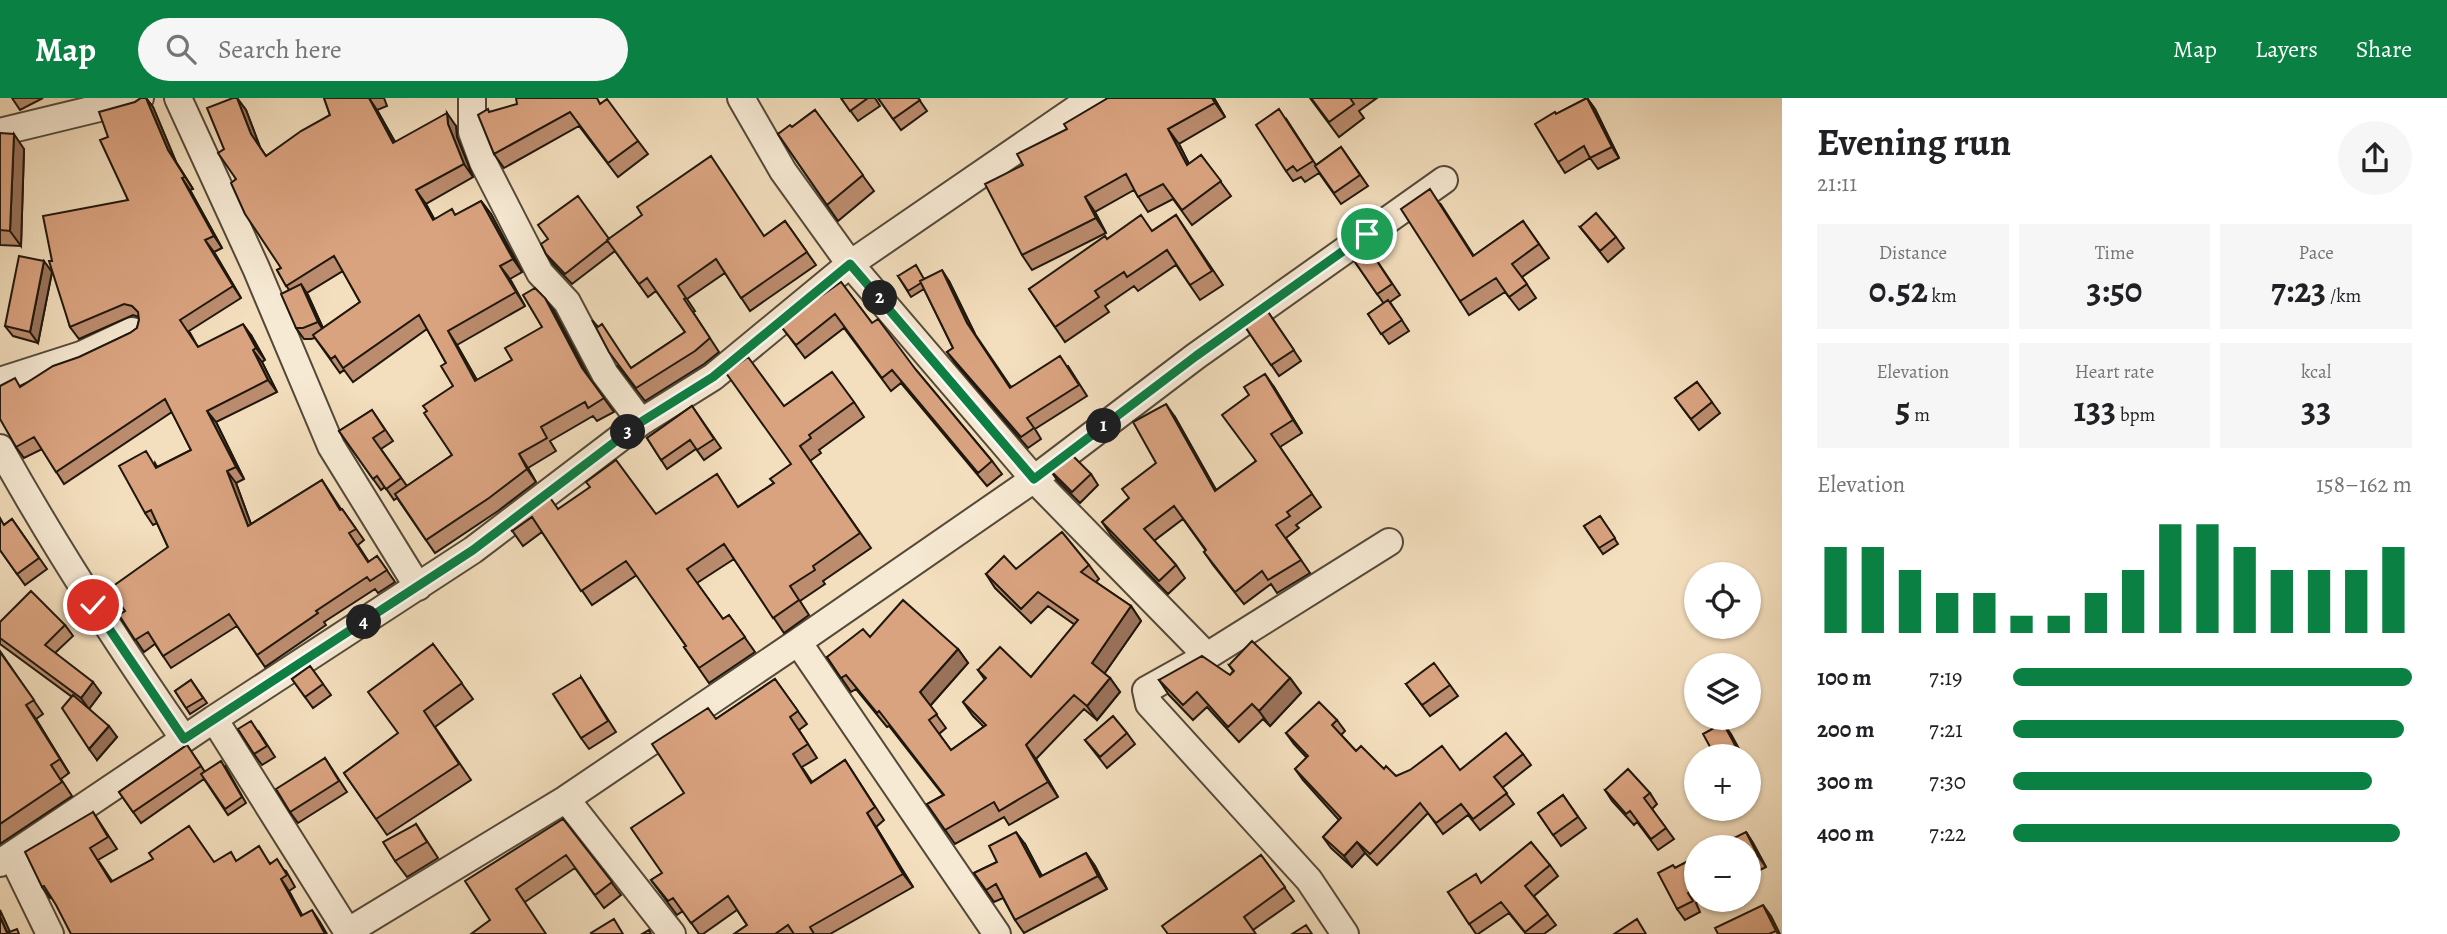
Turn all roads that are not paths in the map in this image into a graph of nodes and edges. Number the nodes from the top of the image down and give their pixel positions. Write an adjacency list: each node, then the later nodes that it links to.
1 (140, 98): 6 (street)
2 (178, 98): 15 (street)
3 (472, 98): 11 (street)
4 (741, 98): 8 (street)
5 (1079, 102): 8 (street)
6 (0, 132)
7 (1444, 180): 13 (street)
8 (850, 264): 11 (street); 13 (street)
9 (132, 331): 10 (street)
10 (0, 381)
11 (641, 422): 15 (street)
12 (0, 448): 19 (street)
13 (1034, 479): 16 (street); 17 (street)
14 (1389, 542): 17 (street)
15 (418, 587): 18 (street)
16 (798, 642): 20 (street); 25 (street)
17 (1207, 656): 26 (street)
18 (214, 719): 19 (street); 22 (street)
19 (184, 739): 21 (street)
20 (566, 799): 22 (street); 24 (street)
21 (6, 860): 23 (street)
22 (348, 933)
23 (50, 934)
24 (672, 934)
25 (997, 934)
26 (1345, 934)

